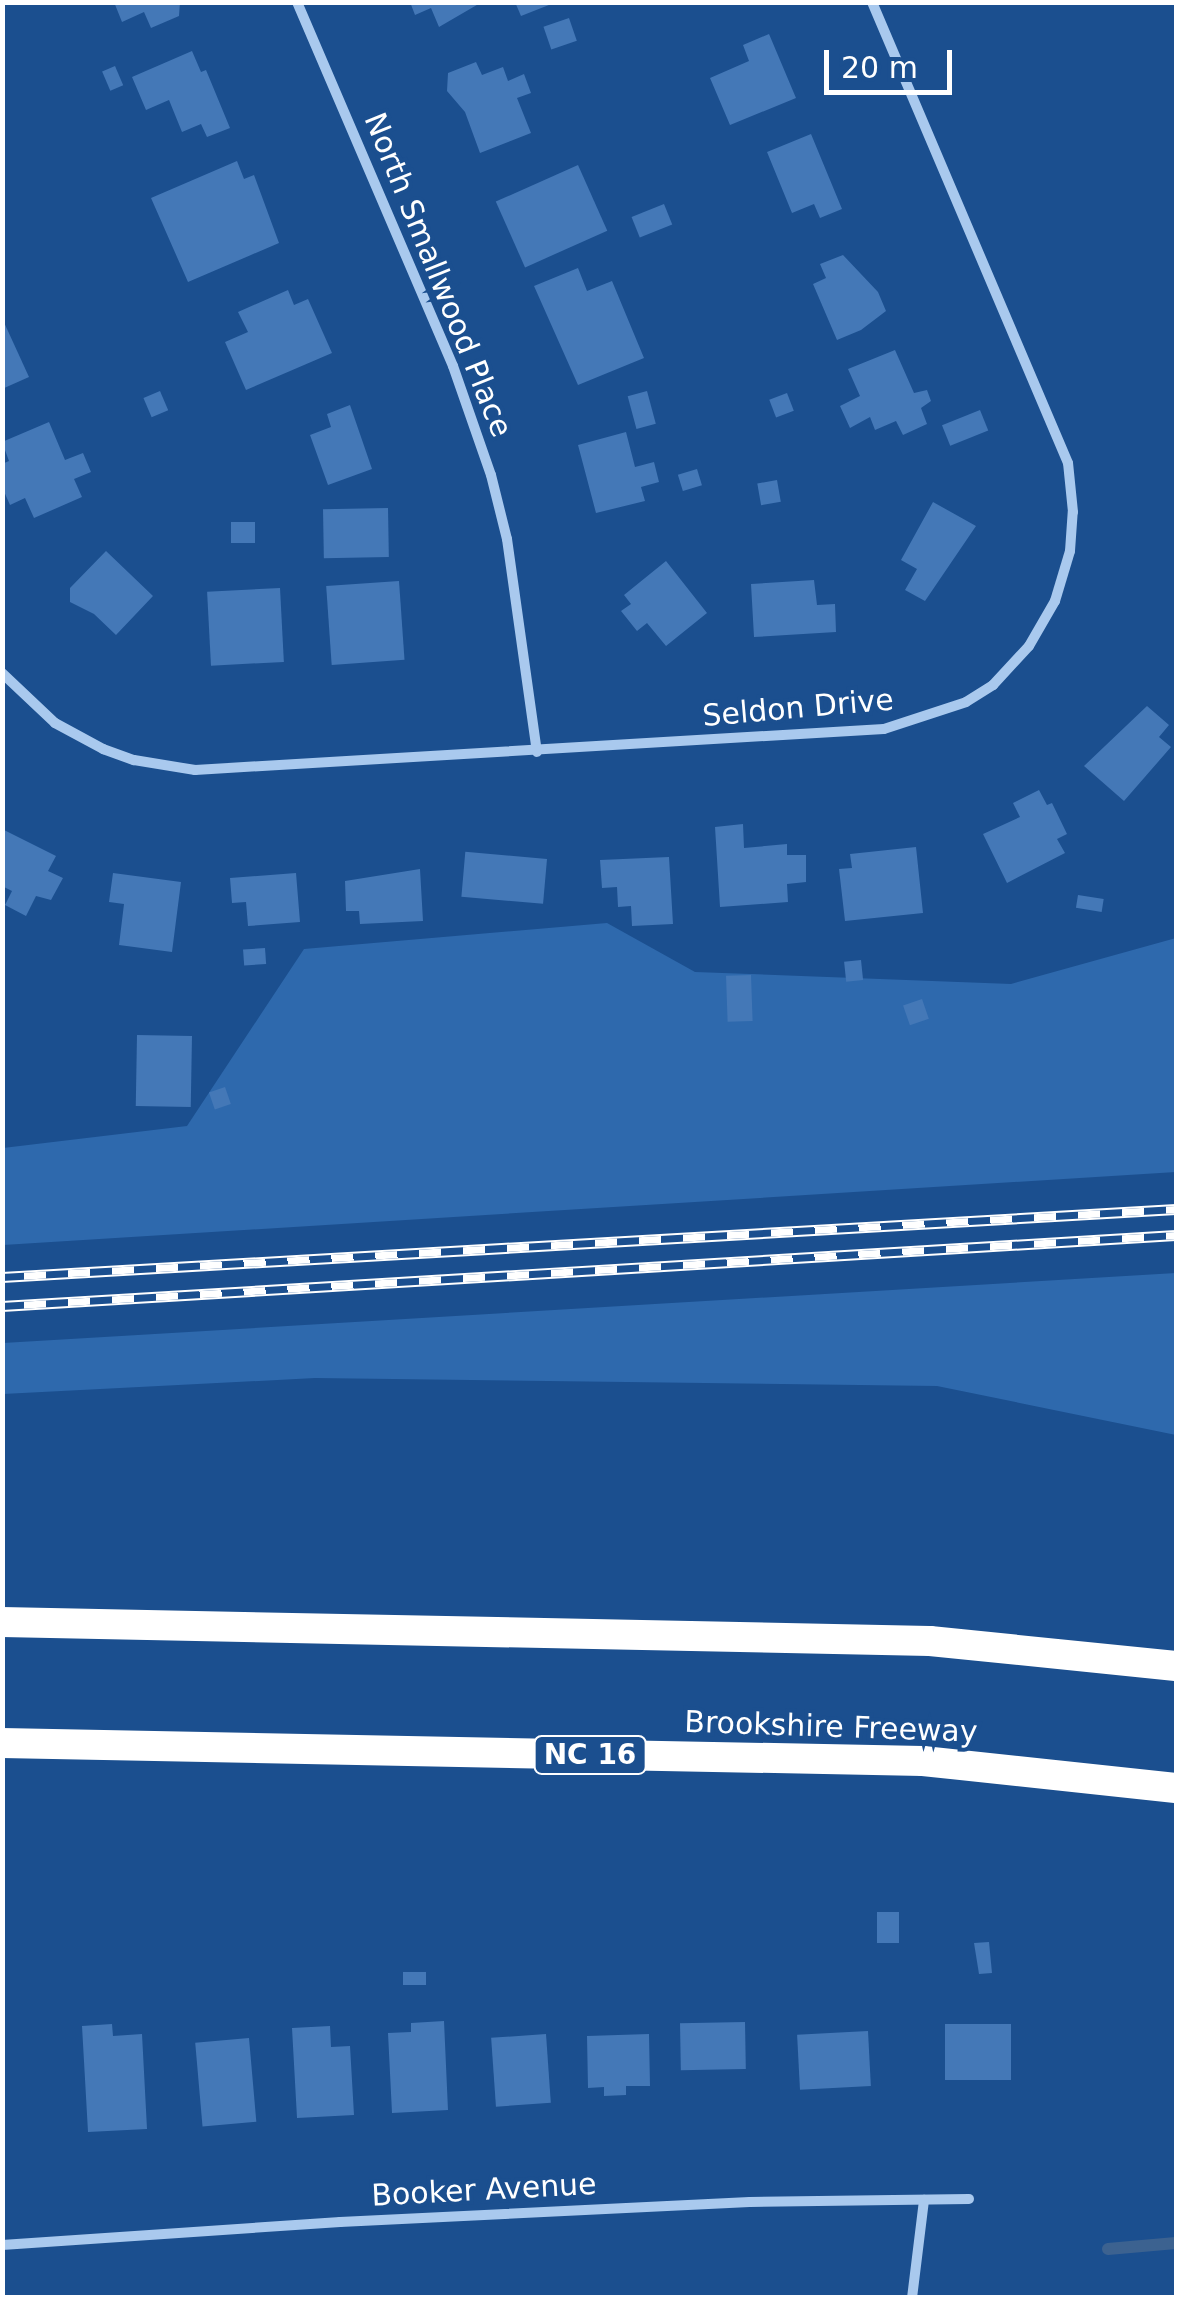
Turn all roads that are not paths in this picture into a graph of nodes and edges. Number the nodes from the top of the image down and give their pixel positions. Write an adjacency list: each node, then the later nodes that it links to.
1 (297, 2): 4 (street, North Smallwood Place)
2 (872, 2): 4 (street, Seldon Drive)
3 (2, 672): 4 (street, Seldon Drive)
4 (537, 752)
5 (2, 1622): 6 (highway)
6 (1176, 1666)
7 (2, 1743): 8 (highway, Brookshire Freeway / NC 16)
8 (1176, 1788)
9 (970, 2199): 10 (street, Booker Avenue)
10 (924, 2200): 11 (street, Booker Avenue); 12 (street)
11 (2, 2245)
12 (912, 2298)

